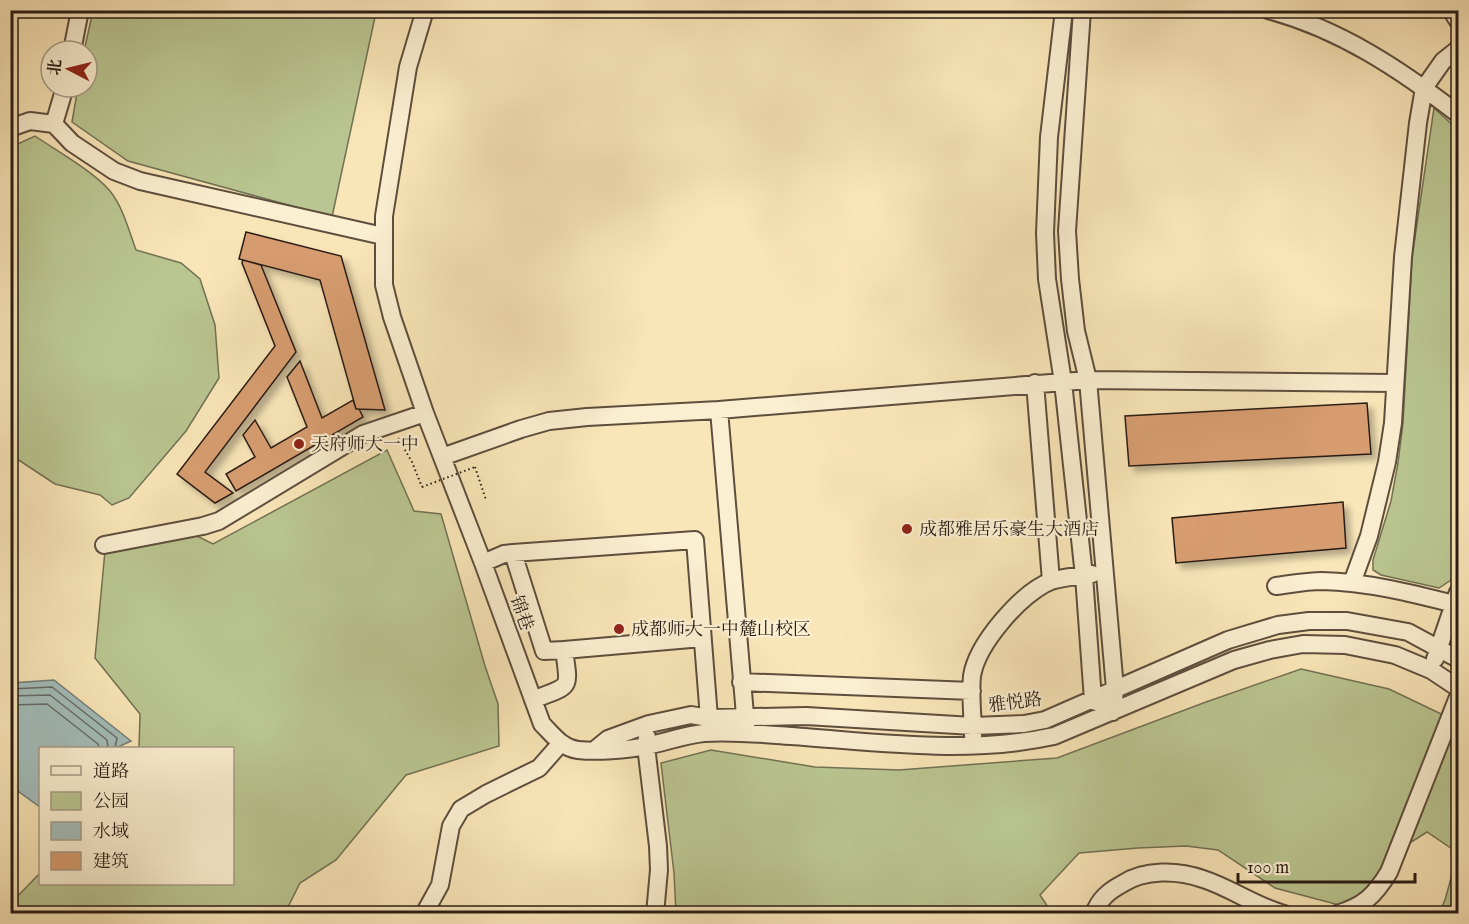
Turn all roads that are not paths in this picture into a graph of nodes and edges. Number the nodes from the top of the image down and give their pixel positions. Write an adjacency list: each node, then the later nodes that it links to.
1 (80, 10): 9 (street)
2 (425, 10): 16 (street, 锦巷)
3 (1064, 10): 18 (street)
4 (1082, 10): 17 (street)
5 (1268, 10): 7 (street)
6 (1451, 10): 8 (street)
7 (1293, 13): 11 (street)
8 (1458, 21)
9 (74, 39)
10 (1458, 49): 11 (street)
11 (1424, 88): 13 (street); 19 (street)
12 (61, 99): 14 (street)
13 (1458, 114)
14 (54, 124): 15 (street); 16 (street)
15 (10, 128)
16 (383, 236): 22 (street, 锦巷)
17 (1088, 380): 18 (street); 19 (street); 27 (street)
18 (1063, 381): 20 (street); 28 (street)
19 (1395, 382): 30 (street)
20 (1035, 383): 21 (street); 29 (street)
21 (719, 410): 23 (street); 38 (street)
22 (425, 414): 23 (street, 锦巷); 24 (street)
23 (442, 457): 26 (street, 锦巷)
24 (104, 545)
25 (513, 553): 26 (street); 33 (street); 34 (street)
26 (483, 562): 44 (street, 锦巷)
27 (1105, 573): 28 (street); 40 (street)
28 (1084, 576): 29 (street); 43 (street)
29 (1051, 581): 41 (street)
30 (1352, 583): 31 (street); 32 (street)
31 (1276, 586)
32 (1456, 598): 35 (street)
33 (702, 638): 34 (street); 46 (street)
34 (564, 650): 44 (street)
35 (1439, 650): 36 (street, 雅悦路); 37 (street); 40 (street, 雅悦路)
36 (1458, 659)
37 (1431, 670): 39 (street); 45 (street)
38 (741, 682): 41 (street); 48 (street)
39 (1458, 688)
40 (1115, 689): 43 (street, 雅悦路); 45 (street)
41 (972, 691): 49 (street)
42 (1458, 696): 58 (street)
43 (1093, 699): 45 (street); 49 (street, 雅悦路)
44 (533, 700): 50 (street, 锦巷)
45 (1113, 712): 52 (street)
46 (709, 718): 47 (street, 雅悦路); 48 (street, 雅悦路)
47 (649, 724): 51 (street); 53 (street, 雅悦路)
48 (746, 725): 49 (street, 雅悦路); 51 (street); 52 (street)
49 (973, 726): 52 (street)
50 (561, 743): 53 (street); 54 (street)
51 (646, 746): 53 (street); 55 (street)
52 (974, 746)
53 (594, 750)
54 (424, 914)
55 (654, 914)
56 (1094, 914): 57 (street)
57 (1284, 914)
58 (1337, 914)

